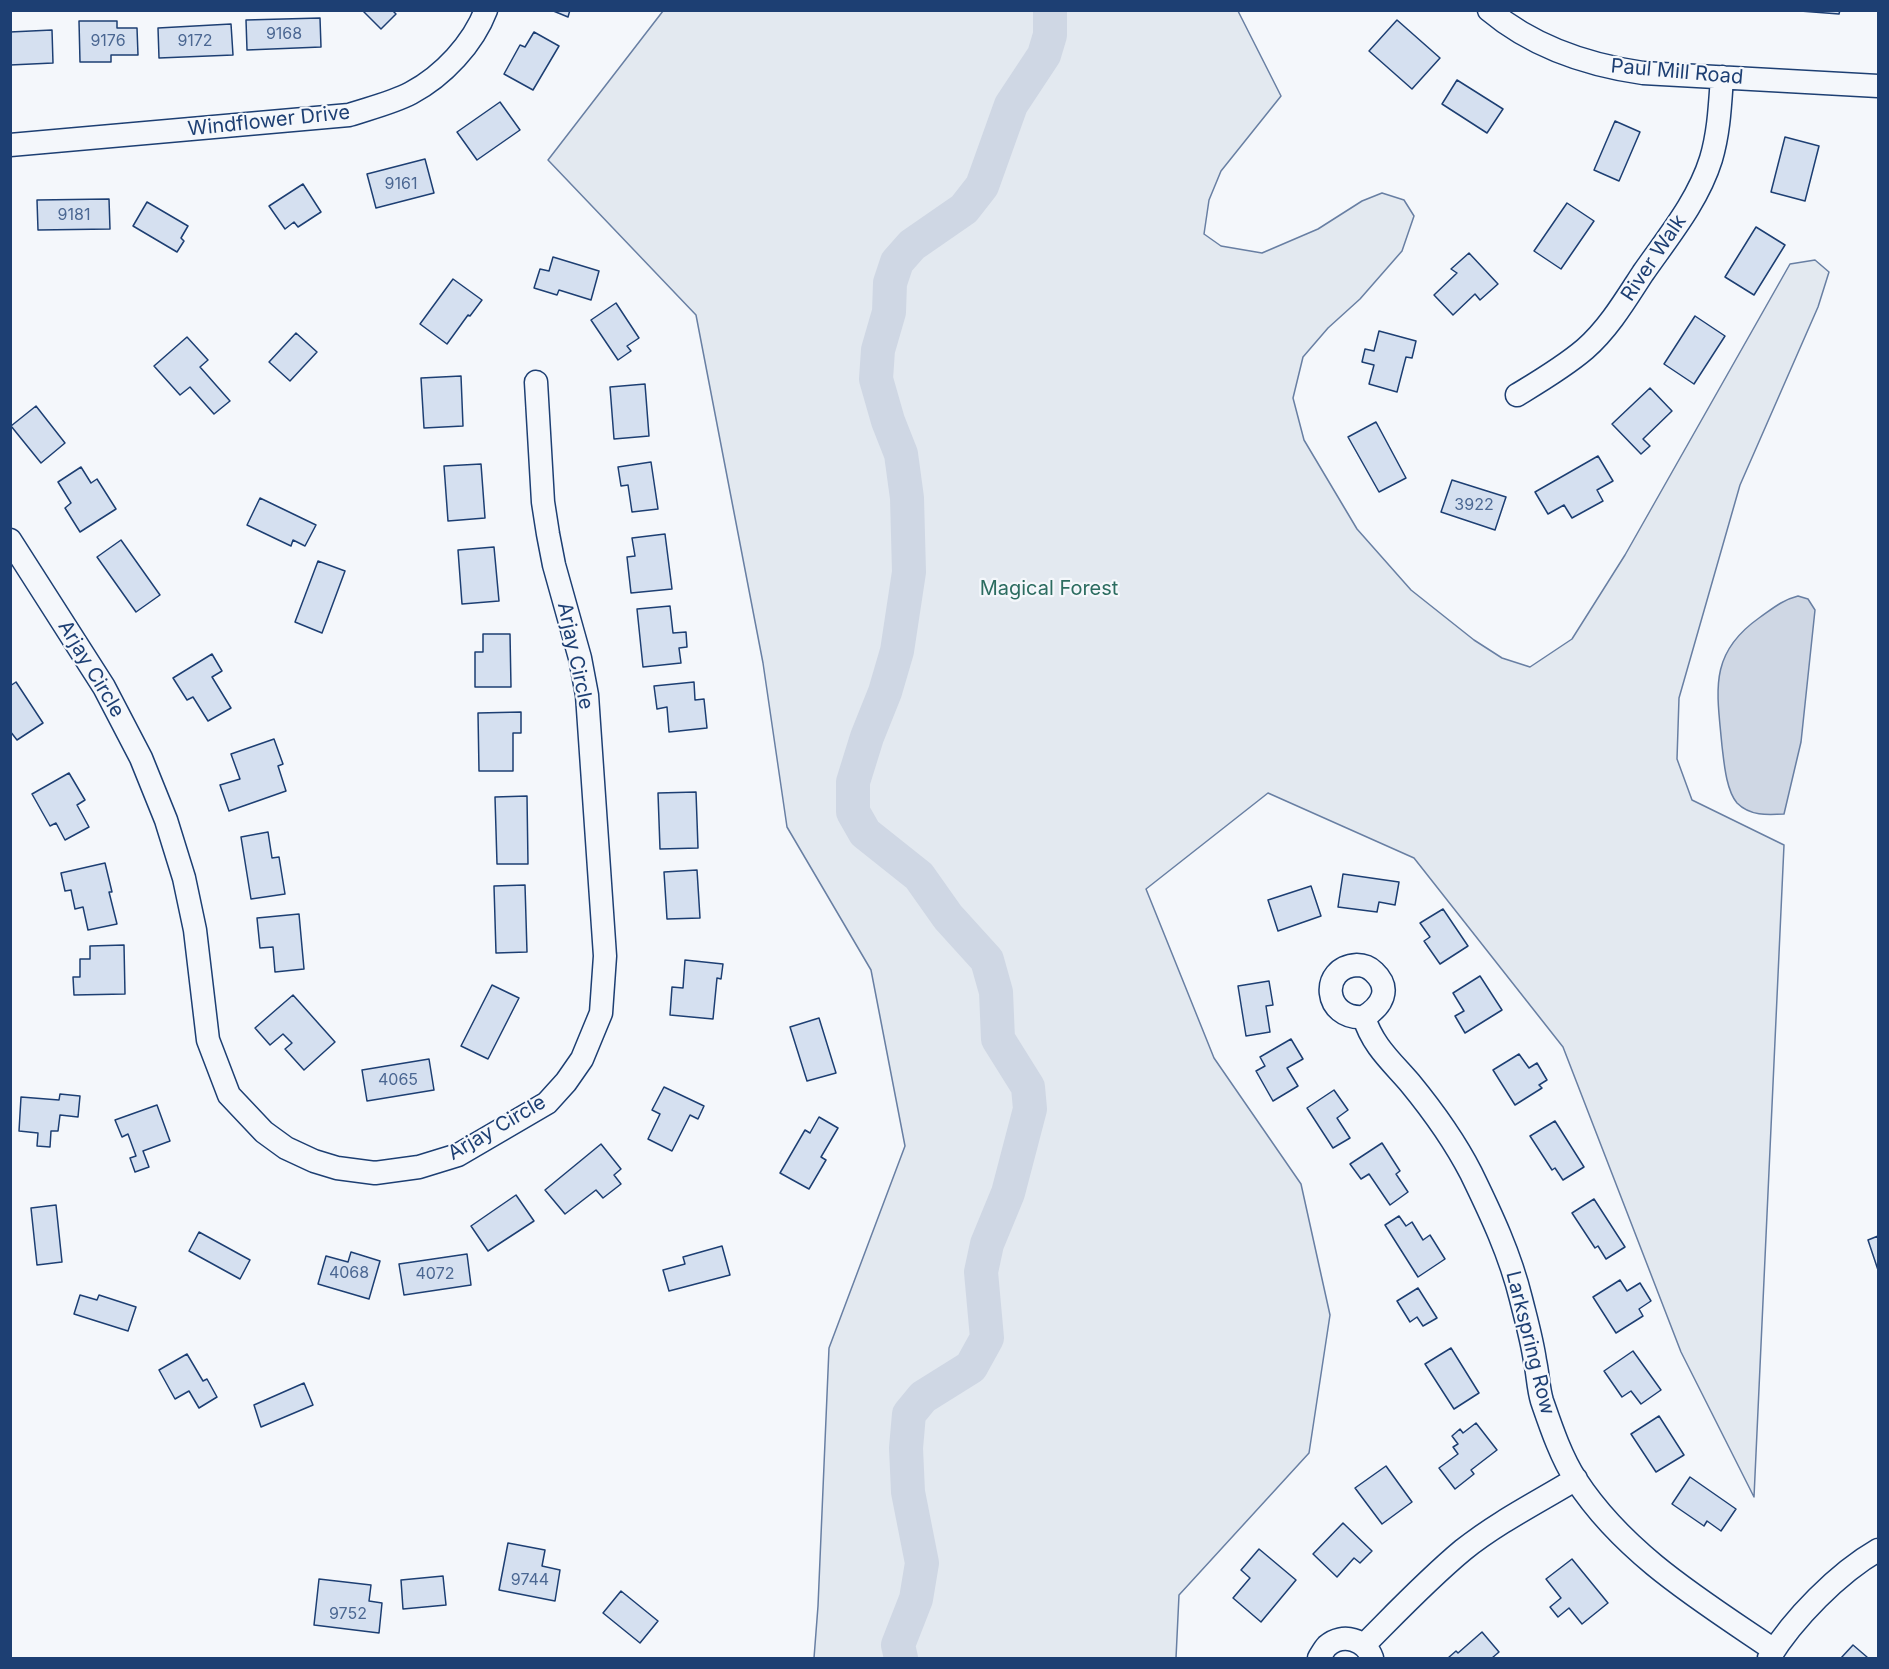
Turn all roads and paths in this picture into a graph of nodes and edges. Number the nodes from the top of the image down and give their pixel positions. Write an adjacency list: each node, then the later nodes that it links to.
1 (486, 10): 5 (street, Windflower Drive)
2 (1489, 10): 3 (street, Paul Mill Road)
3 (1722, 77): 4 (street, Paul Mill Road); 7 (street, River Walk)
4 (1878, 86)
5 (10, 145)
6 (536, 382): 8 (street, Arjay Circle)
7 (1516, 395)
8 (10, 540)
9 (1364, 1017): 10 (street, Larkspring Row)
10 (1576, 1479): 12 (street); 13 (street, Larkspring Row)
11 (1878, 1550): 13 (street)
12 (1368, 1652): 14 (street)
13 (1772, 1654)
14 (1319, 1659)

